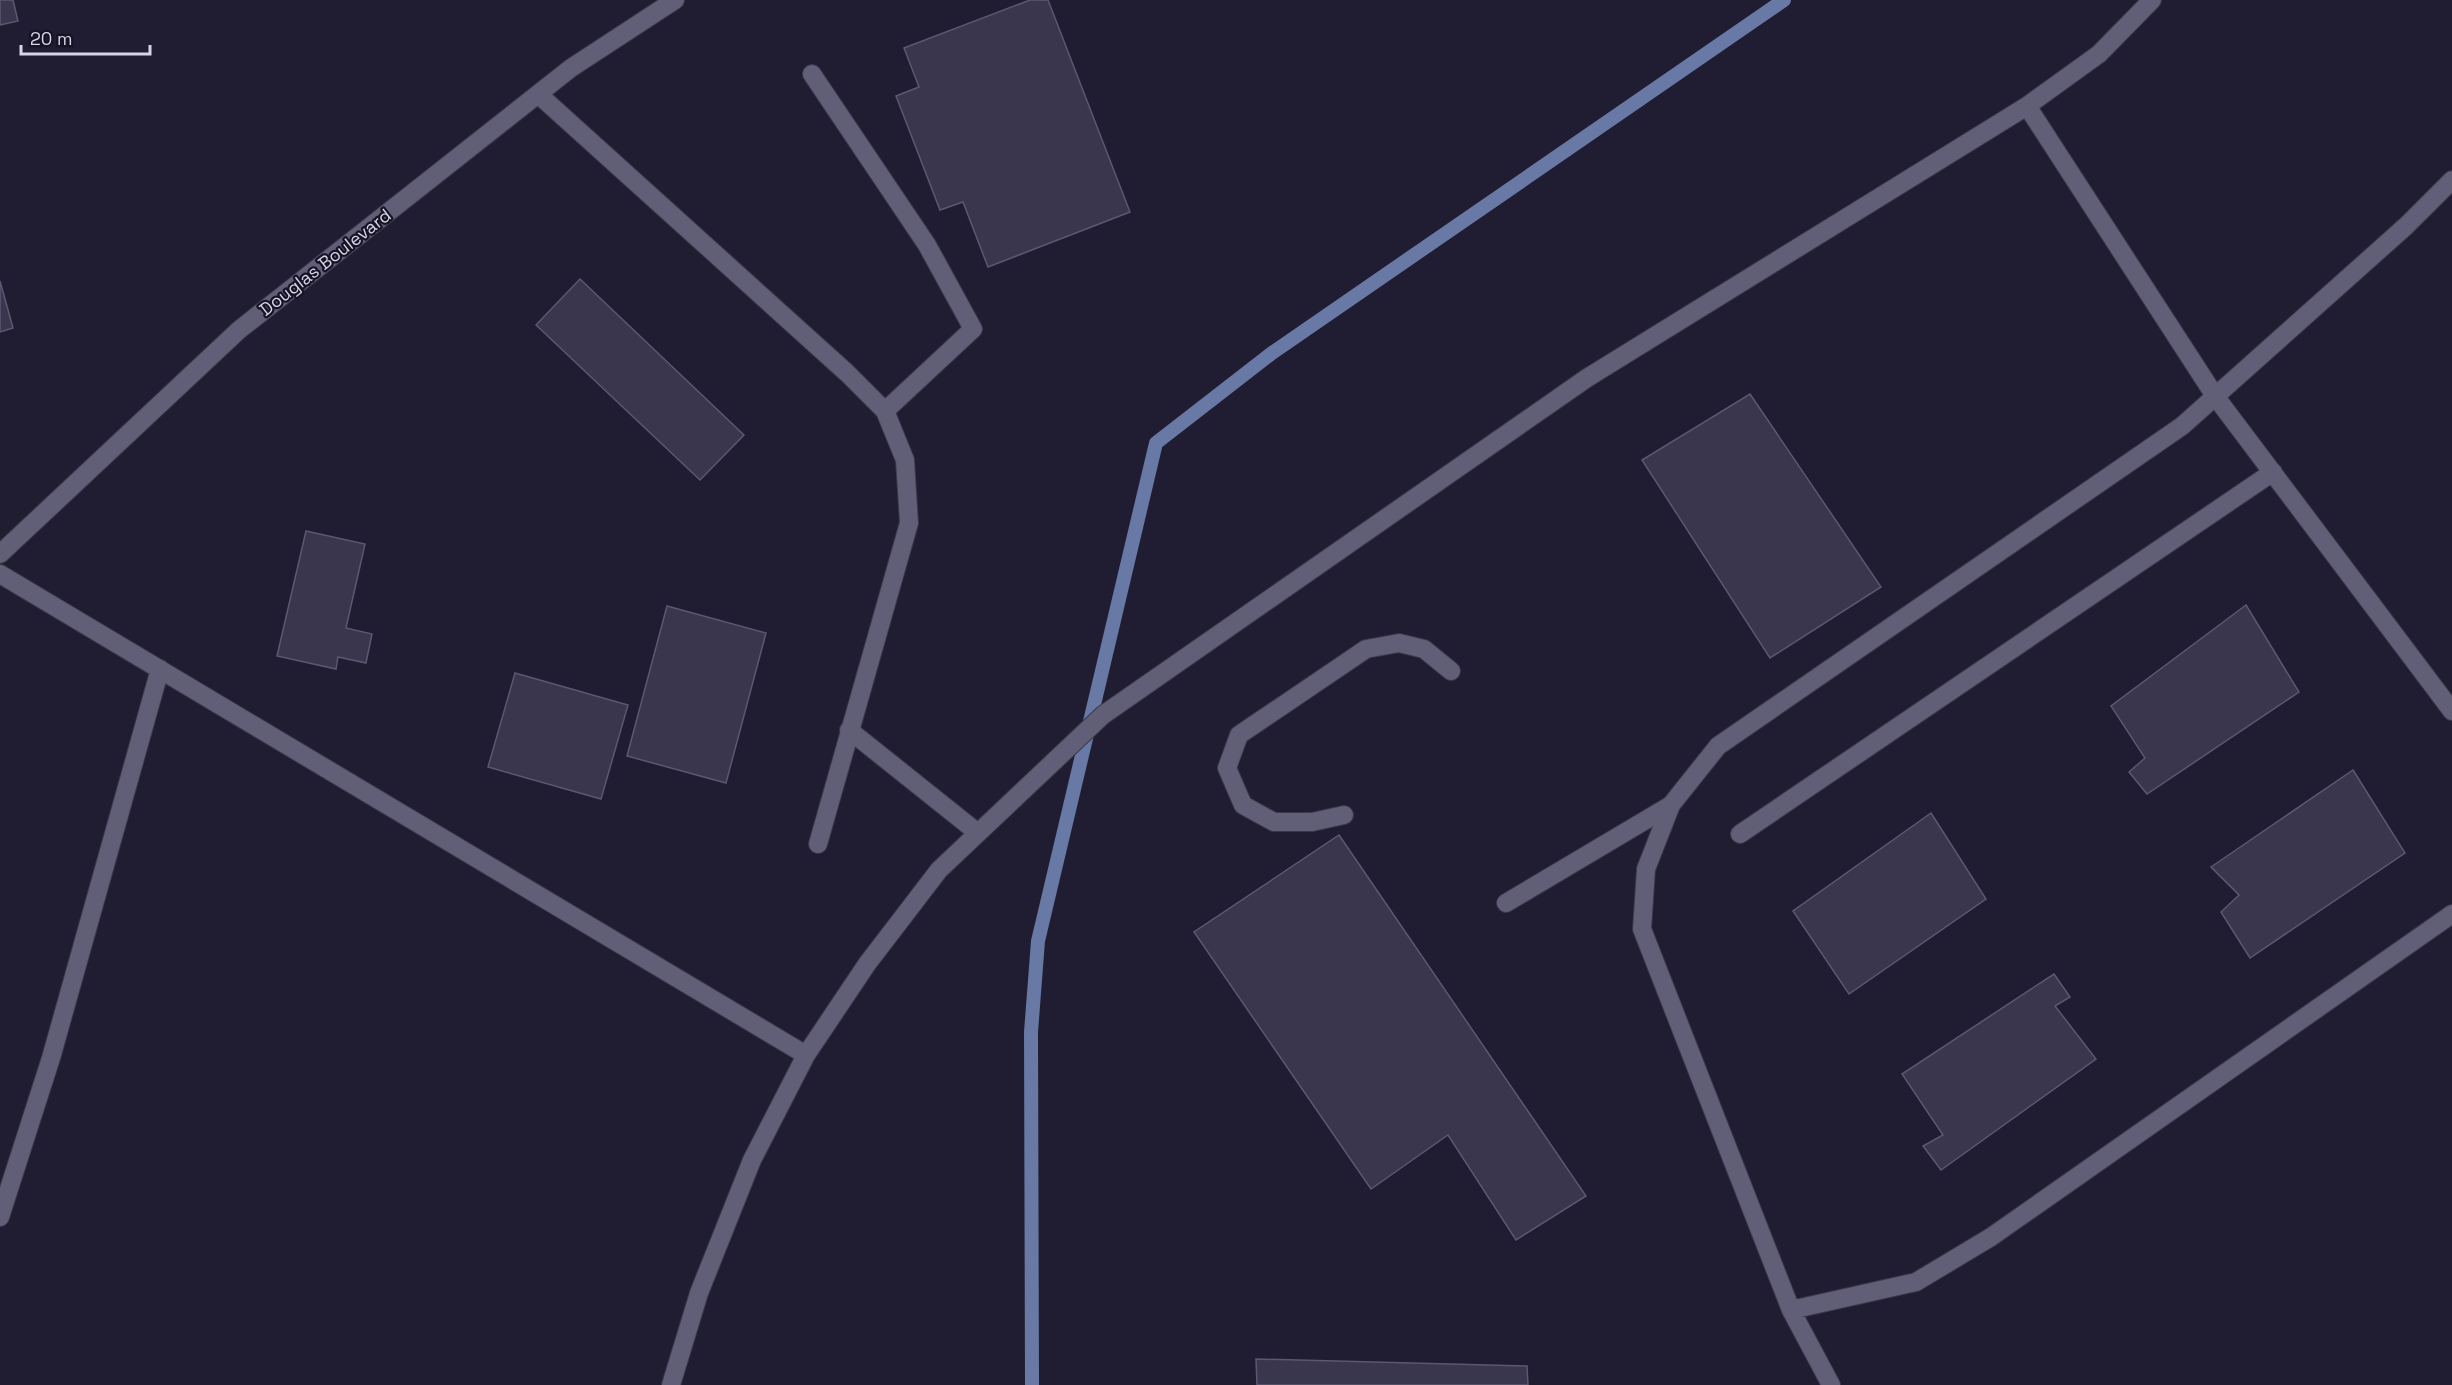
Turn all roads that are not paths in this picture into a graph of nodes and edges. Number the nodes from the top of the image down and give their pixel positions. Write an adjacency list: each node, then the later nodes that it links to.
1 (675, 0): 4 (street, Douglas Boulevard)
2 (2152, 0): 5 (street)
3 (812, 74): 8 (street)
4 (538, 94): 8 (street); 10 (street, Douglas Boulevard)
5 (2027, 106): 7 (street); 18 (street)
6 (2452, 180): 7 (street)
7 (2215, 396): 9 (street); 16 (street)
8 (885, 411): 15 (street)
9 (2273, 472): 14 (street); 19 (street)
10 (0, 554)
11 (0, 574): 12 (street)
12 (160, 669): 23 (street); 24 (street)
13 (1451, 670): 17 (street)
14 (2452, 711)
15 (849, 730): 18 (street); 20 (street)
16 (1671, 806): 21 (street); 25 (street)
17 (1344, 815)
18 (978, 833): 23 (street)
19 (1740, 834)
20 (818, 844)
21 (1506, 903)
22 (2452, 914): 25 (street)
23 (806, 1055): 26 (street)
24 (0, 1217)
25 (1791, 1310): 27 (street)
26 (671, 1385)
27 (1831, 1385)

